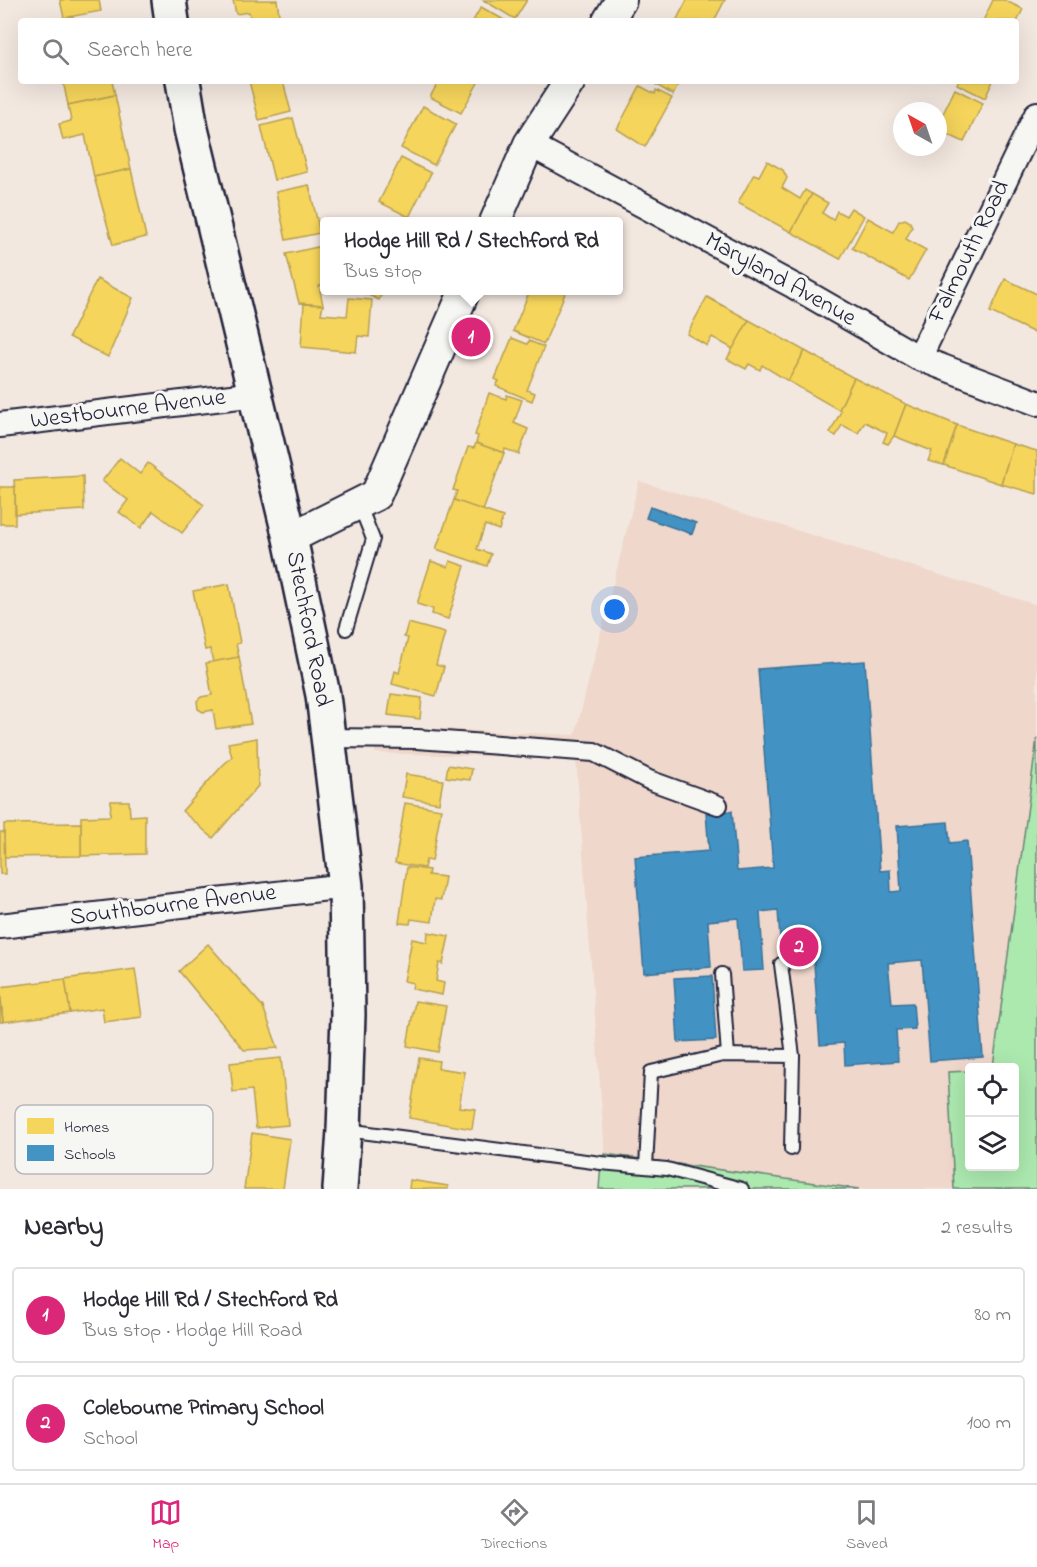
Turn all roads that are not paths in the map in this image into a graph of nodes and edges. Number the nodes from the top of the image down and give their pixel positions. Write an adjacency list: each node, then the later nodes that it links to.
1 (169, 0): 2 (main road)
2 (172, 18)
3 (184, 84): 10 (main road, Stechford Road)
4 (568, 84): 6 (street)
5 (1037, 114): 9 (street, Falmouth Road)
6 (529, 144): 7 (street); 9 (street, Maryland Avenue)
7 (497, 217)
8 (463, 295): 13 (street)
9 (919, 358): 11 (street, Maryland Avenue)
10 (256, 394): 12 (street, Westbourne Avenue); 14 (main road, Stechford Road)
11 (1037, 403)
12 (0, 425)
13 (359, 504): 14 (street); 15 (lane)
14 (290, 538): 16 (main road, Stechford Road)
15 (346, 629)
16 (328, 738): 17 (street); 18 (main road, Stechford Road)
17 (718, 805)
18 (346, 886): 19 (street, Southbourne Avenue); 24 (main road, Stechford Road)
19 (0, 926)
20 (781, 964): 23 (lane)
21 (722, 974): 22 (lane)
22 (728, 1055): 23 (lane); 26 (lane)
23 (793, 1056): 25 (lane)
24 (345, 1130): 26 (lane); 27 (main road, Stechford Road)
25 (791, 1149)
26 (646, 1167): 28 (lane)
27 (340, 1189)
28 (742, 1189)

